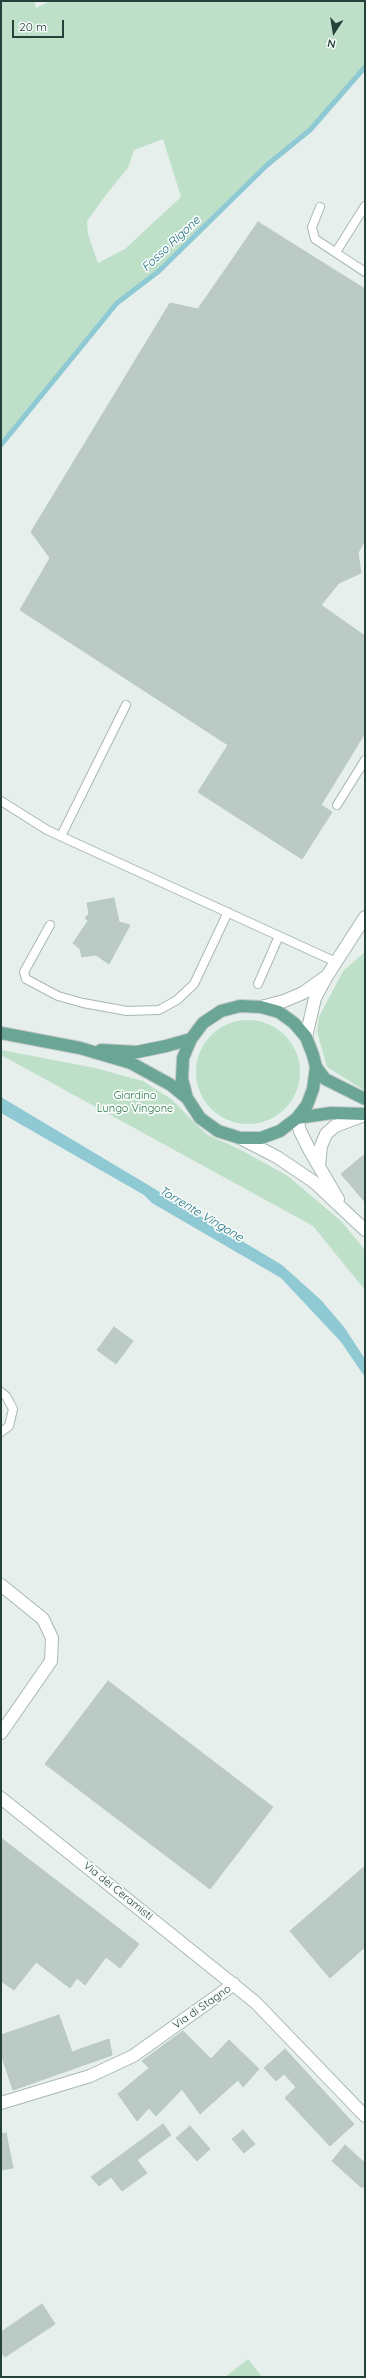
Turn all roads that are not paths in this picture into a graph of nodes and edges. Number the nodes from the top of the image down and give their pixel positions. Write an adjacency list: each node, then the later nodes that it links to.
1 (365, 206): 3 (lane)
2 (320, 207): 3 (lane)
3 (336, 252): 4 (lane)
4 (365, 272)
5 (126, 705): 9 (lane)
6 (365, 760): 8 (lane)
7 (1, 801): 9 (lane)
8 (337, 804)
9 (61, 836): 10 (lane)
10 (228, 912): 12 (lane); 14 (lane)
11 (365, 917): 15 (street)
12 (50, 925)
13 (365, 934): 15 (street)
14 (279, 936): 16 (lane); 18 (lane)
15 (352, 938): 16 (street)
16 (336, 962): 17 (street)
17 (327, 976): 19 (street); 21 (street)
18 (258, 984)
19 (261, 1006): 21 (main road); 22 (main road)
20 (1, 1033): 23 (main road)
21 (306, 1038): 24 (main road)
22 (190, 1039): 23 (main road); 25 (main road)
23 (80, 1048): 25 (main road)
24 (316, 1067): 26 (main road); 28 (main road)
25 (187, 1098): 29 (main road)
26 (365, 1099)
27 (365, 1115): 28 (main road); 30 (street)
28 (297, 1118): 29 (main road); 30 (street)
29 (240, 1138): 31 (street)
30 (319, 1165): 31 (street)
31 (344, 1209): 32 (street)
32 (365, 1230)
33 (1, 1392): 34 (lane)
34 (1, 1432)
35 (2, 1586): 36 (street)
36 (1, 1733)
37 (1, 1798): 38 (street, Via dei Ceramisti)
38 (234, 1984): 39 (street, Via di Stagno); 40 (street, Via di Stagno)
39 (1, 2103)
40 (365, 2116)

